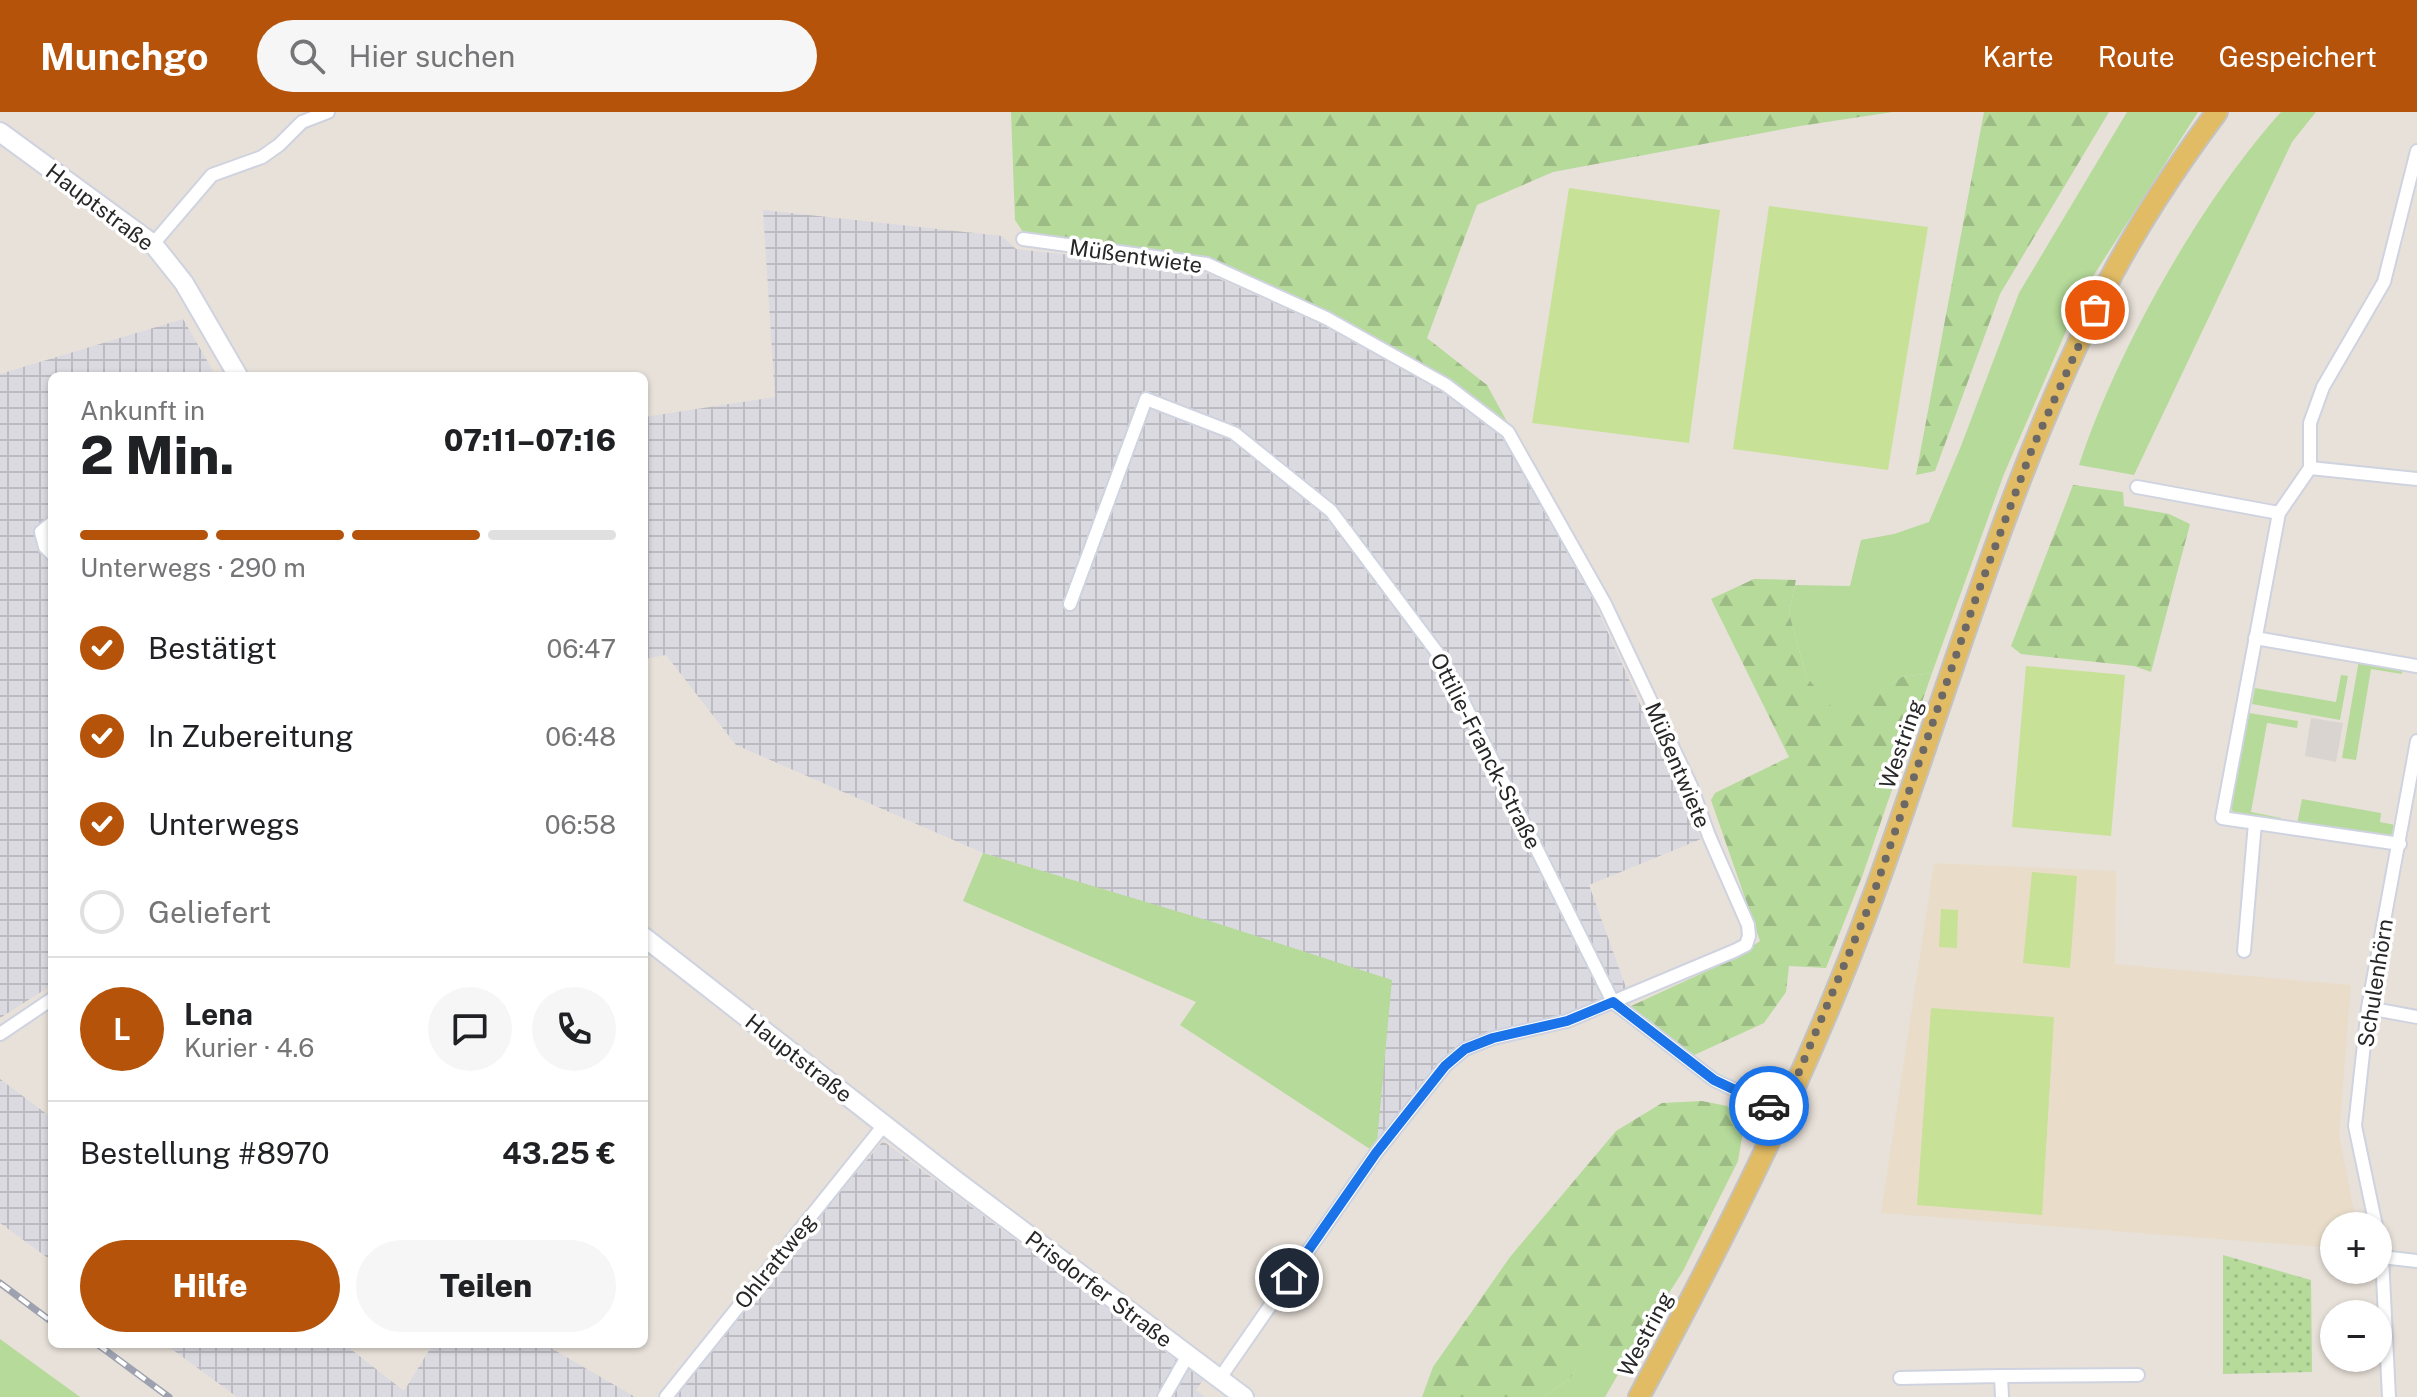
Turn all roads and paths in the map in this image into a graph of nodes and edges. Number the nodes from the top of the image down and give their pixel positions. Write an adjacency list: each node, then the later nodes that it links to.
1 (328, 112): 6 (street)
2 (2217, 112): 27 (main road, Westring)
3 (0, 132): 6 (main road, Hauptstraße)
4 (2417, 151): 8 (street)
5 (1023, 239): 23 (street, Müßentwiete)
6 (153, 244): 7 (main road, Hauptstraße)
7 (236, 372)
8 (2310, 468): 9 (street); 11 (street)
9 (2417, 479)
10 (2137, 487): 11 (street)
11 (2279, 513): 15 (street)
12 (48, 526): 13 (street)
13 (48, 550)
14 (1070, 604): 23 (street, Ottilie-Franck-Straße)
15 (2255, 638): 16 (street); 18 (street)
16 (2417, 666)
17 (2417, 741): 19 (street, Schulenhörn)
18 (2255, 823): 19 (street); 21 (street)
19 (2400, 844): 24 (street, Schulenhörn)
20 (648, 940): 28 (main road, Hauptstraße)
21 (2244, 951)
22 (48, 1002): 26 (street)
23 (1613, 1002): 27 (street, Ottilie-Franck-Straße); 37 (street, Müßentwiete)
24 (2368, 1008): 25 (street); 30 (street, Schulenhörn)
25 (2417, 1017)
26 (0, 1034)
27 (1782, 1112): 42 (main road, Westring)
28 (884, 1125): 29 (main road, Hauptstraße); 39 (street, Ohlrattweg)
29 (955, 1180): 34 (main road, Prisdorfer Straße)
30 (2373, 1212)
31 (2392, 1258): 32 (street)
32 (2417, 1261)
33 (2383, 1284): 44 (street)
34 (1188, 1355): 37 (main road, Prisdorfer Straße); 40 (street)
35 (2138, 1375): 36 (street)
36 (2001, 1376): 38 (street); 43 (street)
37 (1220, 1378): 41 (main road, Prisdorfer Straße)
38 (1900, 1378)
39 (666, 1397)
40 (1164, 1397)
41 (1244, 1397)
42 (1639, 1397)
43 (2002, 1397)
44 (2389, 1397)

